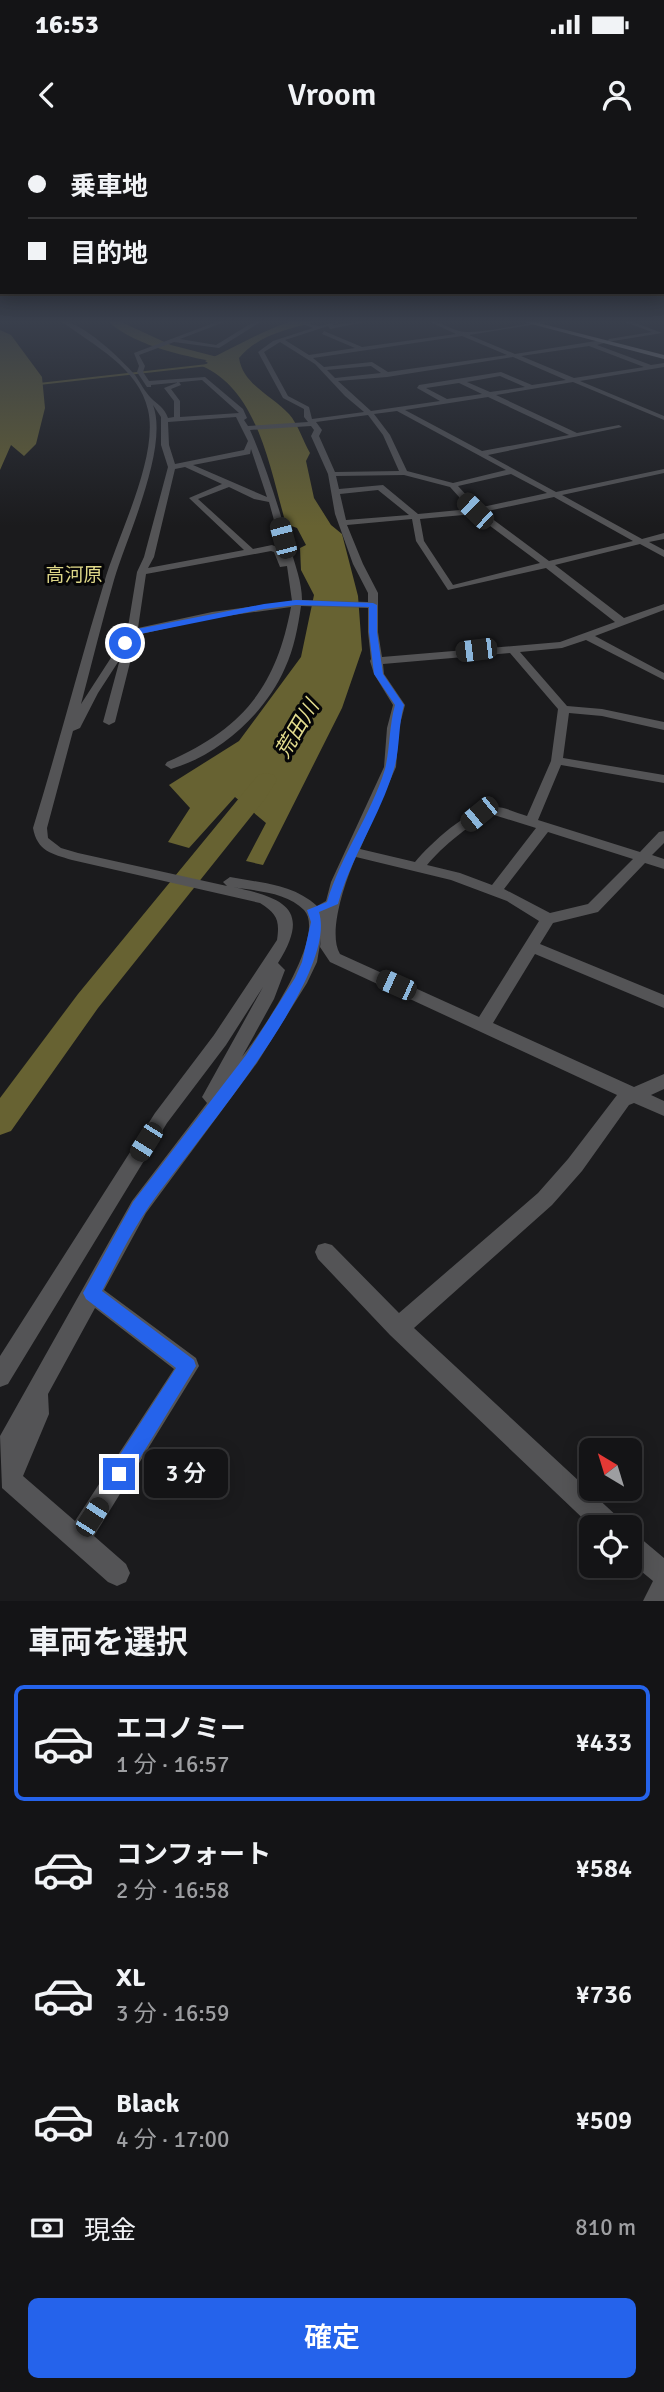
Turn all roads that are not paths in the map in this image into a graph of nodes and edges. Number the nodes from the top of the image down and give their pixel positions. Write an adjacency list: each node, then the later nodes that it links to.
1 (140, 389): 12 (street)
2 (149, 389): 12 (street)
3 (168, 389): 17 (street)
4 (216, 389): 20 (street)
5 (280, 389): 19 (street)
6 (342, 389): 15 (street)
7 (423, 389): 13 (street)
8 (477, 389): 11 (street)
9 (520, 389): 11 (street)
10 (595, 389): 16 (street)
11 (489, 395): 13 (street); 22 (street)
12 (146, 399): 18 (street); 58 (street)
13 (447, 401): 14 (street)
14 (397, 408): 15 (street); 24 (street)
15 (369, 412): 19 (street); 29 (street)
16 (664, 418)
17 (177, 419): 18 (street); 20 (street)
18 (165, 420): 26 (street)
19 (312, 423): 20 (street); 30 (street)
20 (248, 426): 23 (street)
21 (619, 427): 22 (street)
22 (576, 435): 24 (street)
23 (253, 442): 25 (street); 35 (street)
24 (480, 454): 27 (street)
25 (185, 464): 26 (street); 31 (street)
26 (172, 467): 44 (street)
27 (513, 471): 32 (street); 34 (street)
28 (664, 471): 34 (street)
29 (404, 473): 30 (street); 32 (street)
30 (332, 474): 33 (street)
31 (229, 484): 35 (street); 41 (street)
32 (453, 485): 36 (street)
33 (337, 492): 37 (street); 38 (street)
34 (554, 494): 36 (street); 40 (street)
35 (272, 500): 45 (street)
36 (475, 511): 37 (street); 43 (street)
37 (415, 515): 38 (street); 43 (street)
38 (343, 523): 47 (street)
39 (664, 536): 40 (street)
40 (642, 542): 42 (street); 43 (street)
41 (249, 550): 44 (street); 45 (street)
42 (664, 554)
43 (546, 564): 49 (street)
44 (142, 572): 50 (street)
45 (295, 582): 46 (street)
46 (299, 603): 47 (street); 50 (street); 60 (street)
47 (370, 605): 53 (street)
48 (664, 607): 49 (street)
49 (621, 623): 51 (street)
50 (132, 633): 56 (street); 58 (street)
51 (587, 636): 52 (street); 54 (street)
52 (514, 651): 53 (street); 55 (street)
53 (375, 661): 64 (street)
54 (664, 677)
55 (564, 709): 57 (street); 59 (street)
56 (109, 722)
57 (664, 726)
58 (66, 736): 68 (street)
59 (557, 761): 61 (street); 62 (street)
60 (171, 765)
61 (664, 779)
62 (538, 824): 65 (street); 67 (street); 69 (street)
63 (664, 835): 65 (street)
64 (353, 852): 67 (street); 70 (street)
65 (645, 858): 66 (street); 72 (street)
66 (664, 864)
67 (419, 866): 69 (street)
68 (209, 886): 71 (street); 74 (street)
69 (494, 892): 72 (street)
70 (332, 904): 71 (street); 76 (street)
71 (313, 910): 80 (street)
72 (548, 919): 73 (street)
73 (531, 946): 75 (street); 76 (street)
74 (270, 965): 80 (street); 84 (street)
75 (664, 1002)
76 (483, 1025): 78 (street)
77 (664, 1081): 78 (street)
78 (638, 1096): 79 (street); 83 (street)
79 (664, 1109)
80 (206, 1115): 82 (street)
81 (326, 1252): 83 (street)
82 (92, 1293): 85 (street); 88 (street)
83 (398, 1328): 87 (street)
84 (0, 1376)
85 (37, 1392): 86 (street); 88 (street)
86 (0, 1459)
87 (597, 1515)
88 (78, 1539): 90 (street)
89 (642, 1556): 91 (street)
90 (117, 1573)
91 (664, 1574)
92 (664, 1586): 93 (street)
93 (656, 1601)

